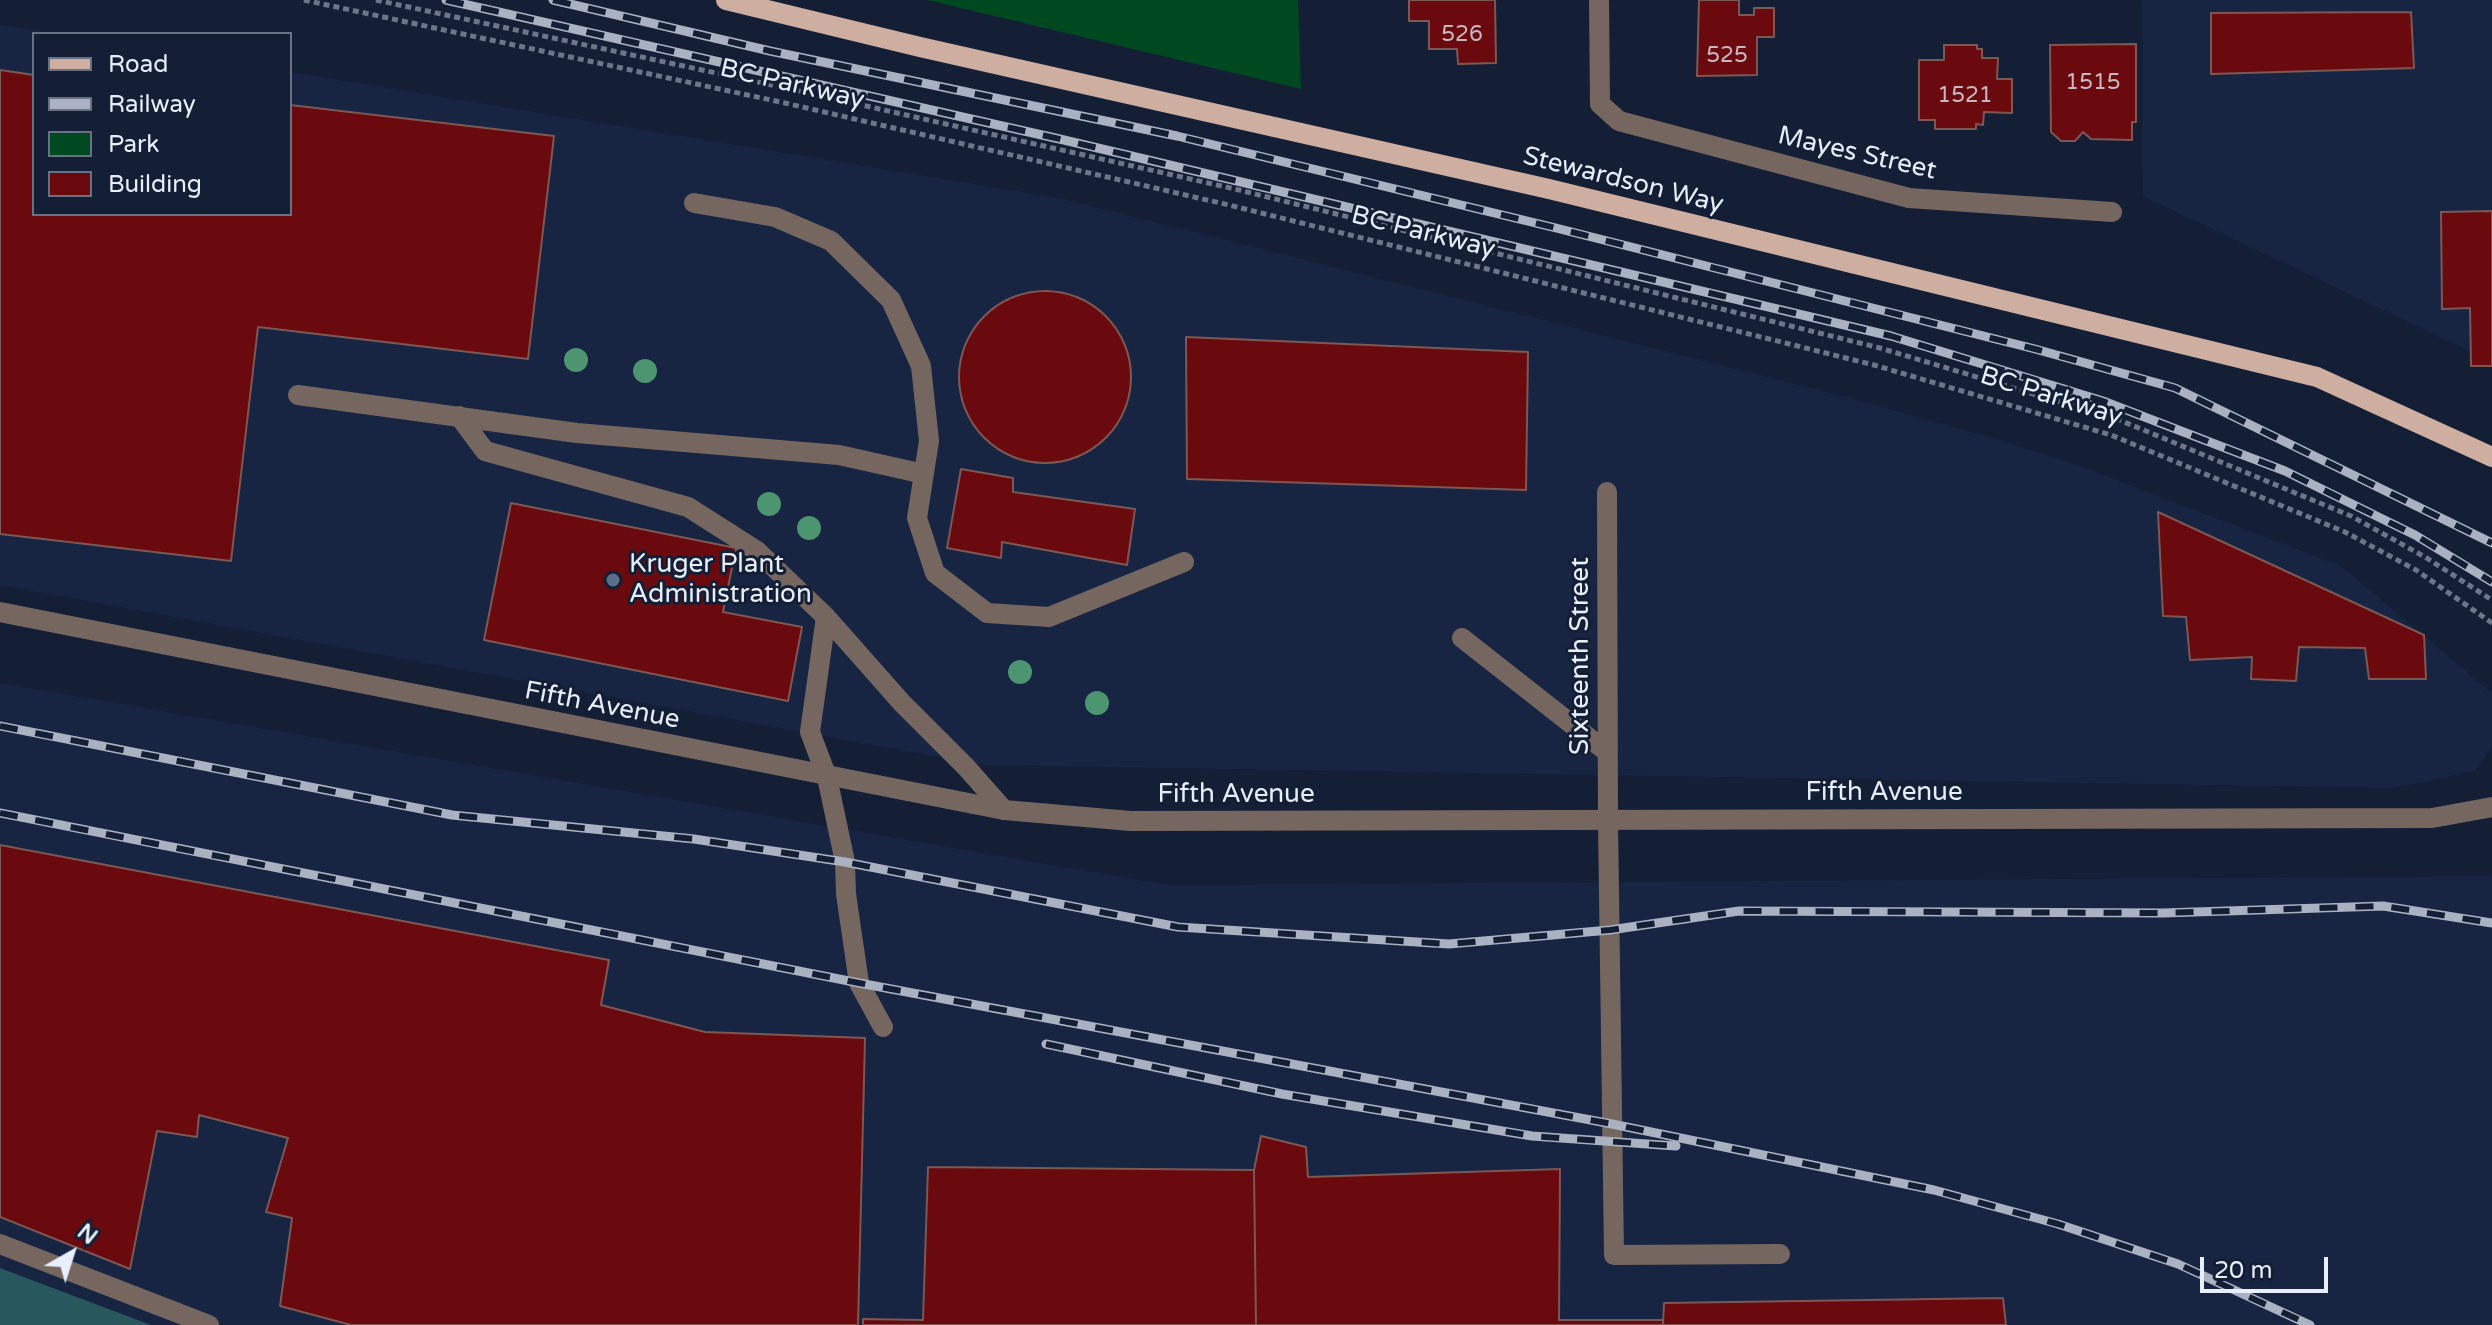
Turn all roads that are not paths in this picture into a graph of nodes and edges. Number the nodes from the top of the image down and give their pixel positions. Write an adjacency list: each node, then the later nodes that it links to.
1 (726, 0): 7 (main road, Stewardson Way)
2 (1599, 0): 4 (street, Mayes Street)
3 (694, 203): 8 (street)
4 (2112, 212)
5 (298, 395): 6 (street)
6 (459, 416): 8 (street); 12 (street)
7 (2492, 457)
8 (924, 474): 10 (street)
9 (1607, 492): 14 (street, Sixteenth Street)
10 (1184, 562)
11 (0, 612): 15 (street, Fifth Avenue)
12 (826, 617): 15 (street); 17 (street)
13 (1462, 638): 14 (street)
14 (1607, 752): 18 (street, Sixteenth Street)
15 (827, 777): 17 (street, Fifth Avenue); 19 (street)
16 (2492, 807): 18 (street, Fifth Avenue)
17 (1004, 810): 18 (street, Fifth Avenue)
18 (1608, 820): 21 (street, Sixteenth Street)
19 (883, 1027)
20 (0, 1244): 22 (street)
21 (1780, 1254)
22 (209, 1325)

